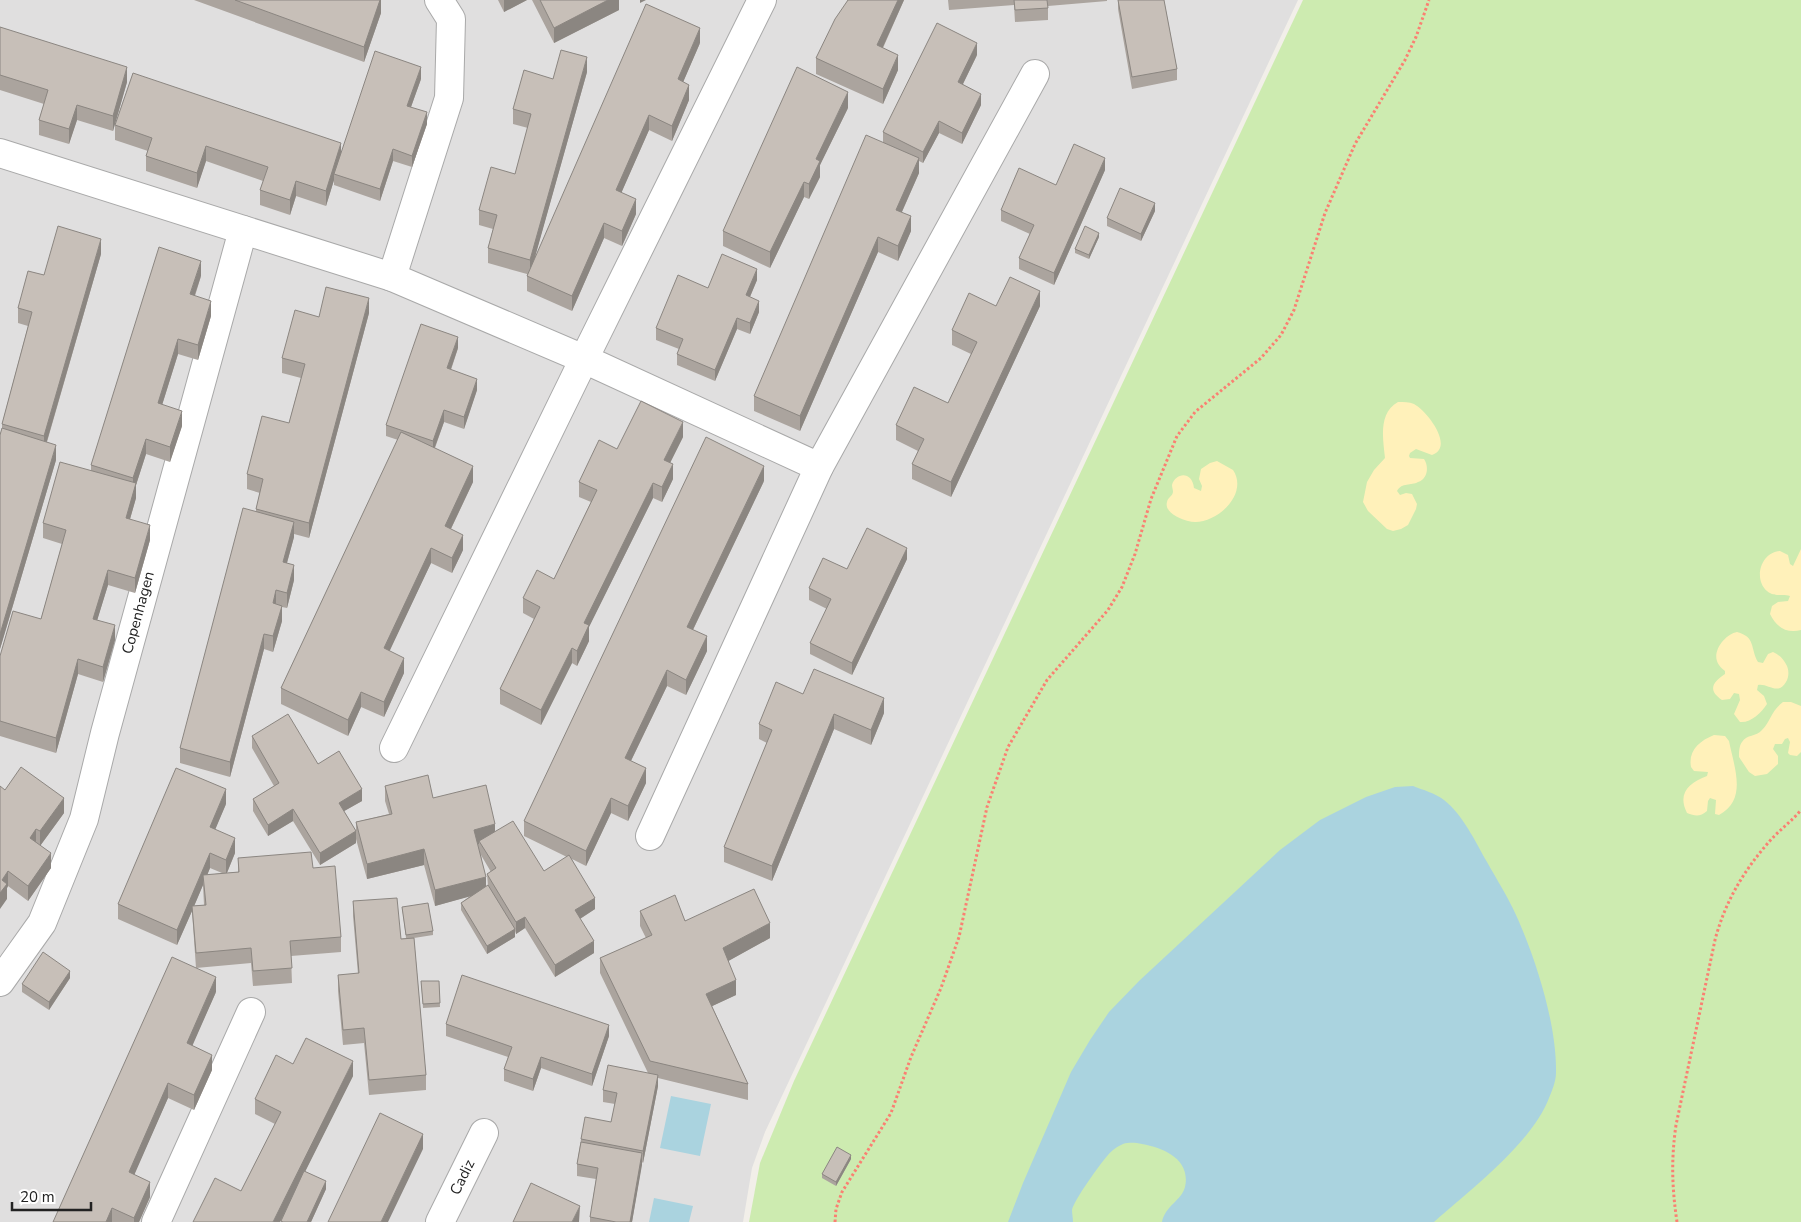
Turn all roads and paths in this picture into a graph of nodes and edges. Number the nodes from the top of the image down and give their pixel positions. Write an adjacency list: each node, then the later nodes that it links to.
1 (439, 0): 7 (street)
2 (762, 0): 8 (street)
3 (1429, 0): 18 (path)
4 (1035, 74): 9 (street)
5 (2, 160): 6 (street)
6 (243, 230): 7 (street); 13 (street, Copenhagen)
7 (392, 278): 8 (street)
8 (584, 358): 9 (street); 10 (street)
9 (819, 467): 12 (street)
10 (394, 748)
11 (1801, 810): 19 (path)
12 (650, 836)
13 (0, 982)
14 (251, 1012): 16 (street)
15 (484, 1133): 17 (street, Cadiz)
16 (156, 1222)
17 (440, 1222)
18 (835, 1222)
19 (1677, 1222)

